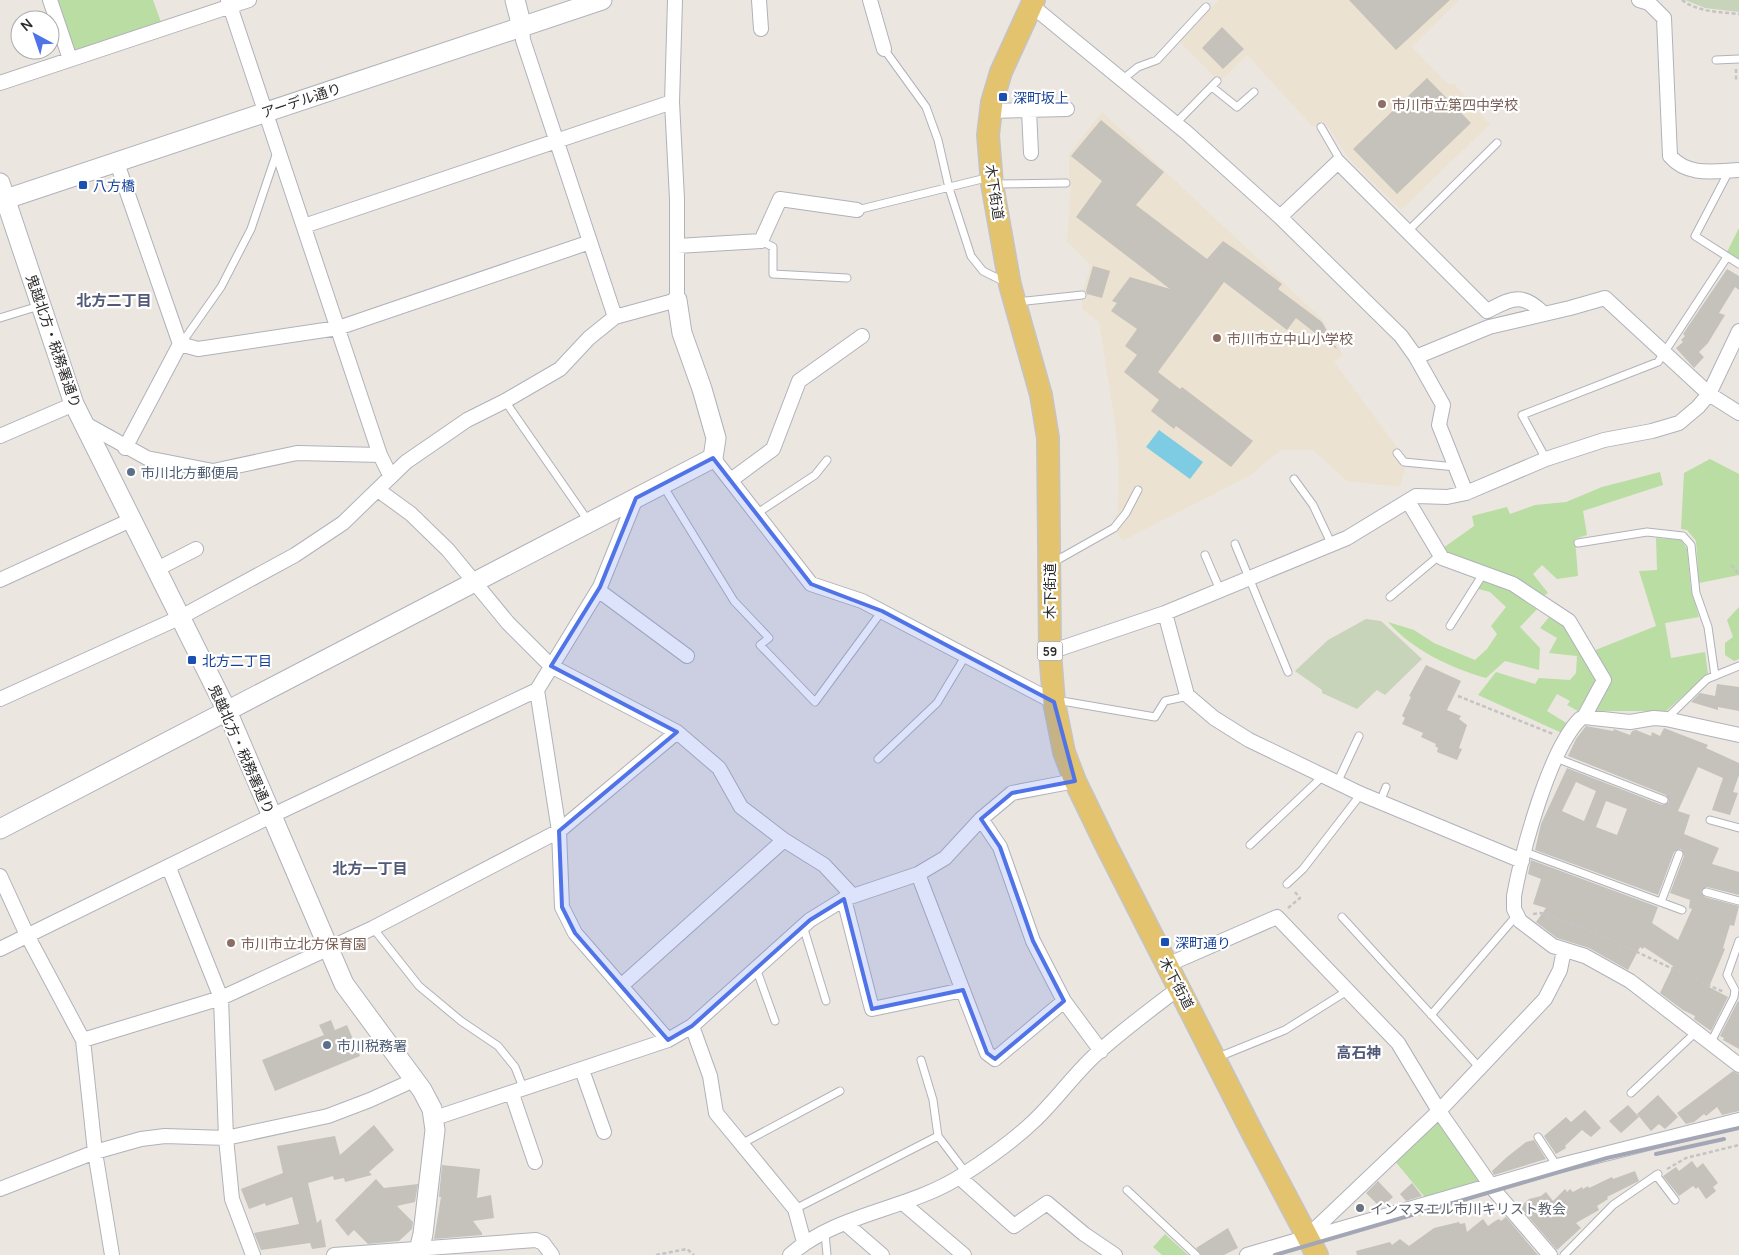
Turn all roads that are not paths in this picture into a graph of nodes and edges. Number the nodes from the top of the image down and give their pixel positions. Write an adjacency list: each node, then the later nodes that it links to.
1 (50, 0): 16 (street)
2 (249, 0): 10 (street)
3 (515, 0): 12 (street)
4 (602, 0): 12 (street, アーデル通り)
5 (675, 0): 21 (street)
6 (759, 0): 13 (street)
7 (870, 0): 14 (street)
8 (1639, 0): 34 (street)
9 (1032, 2): 18 (street); 24 (main road, 木下街道 / 59)
10 (229, 3): 16 (street); 25 (street)
11 (1206, 7): 18 (lane)
12 (522, 27): 25 (street, アーデル通り); 28 (street)
13 (761, 29)
14 (884, 49): 37 (lane)
15 (1738, 56): 17 (lane)
16 (70, 59): 19 (street)
17 (1716, 60)
18 (1123, 79): 26 (street)
19 (0, 83)
20 (1254, 92): 26 (lane)
21 (672, 102): 28 (street); 45 (street)
22 (1067, 109): 23 (street)
23 (1030, 110): 24 (street); 31 (street)
24 (991, 111): 35 (main road, 木下街道 / 59)
25 (266, 112): 30 (street); 32 (street, アーデル通り)
26 (1176, 123): 40 (street)
27 (1321, 127): 33 (lane)
28 (556, 140): 41 (street); 44 (street)
29 (1496, 143): 42 (lane)
30 (278, 149): 41 (street); 59 (lane)
31 (1031, 153)
32 (117, 163): 38 (street, アーデル通り); 59 (street)
33 (1340, 164): 40 (street); 42 (street)
34 (1734, 171): 46 (lane)
35 (992, 180): 36 (lane); 37 (lane); 49 (main road, 木下街道 / 59)
36 (1066, 183)
37 (949, 188): 39 (lane); 49 (lane)
38 (2, 194): 52 (street, 鬼越北方・税務署通り)
39 (857, 210): 43 (street)
40 (1280, 217): 61 (street)
41 (304, 226): 56 (street)
42 (1408, 231): 53 (street)
43 (761, 241): 45 (street); 48 (lane)
44 (590, 242): 54 (street); 56 (street)
45 (677, 246): 51 (street)
46 (1727, 257): 47 (lane); 60 (lane)
47 (1739, 264)
48 (847, 278)
49 (1012, 294): 50 (lane); 93 (main road, 木下街道 / 59)
50 (1082, 295)
51 (677, 300): 54 (street); 71 (street)
52 (42, 305): 55 (lane); 64 (street, 鬼越北方・税務署通り)
53 (1543, 313): 60 (street); 61 (street)
54 (615, 316): 63 (street)
55 (0, 318)
56 (338, 328): 59 (street); 70 (street)
57 (1739, 331): 62 (street)
58 (862, 336): 77 (street)
59 (180, 344): 68 (street)
60 (1664, 353): 62 (street); 72 (lane)
61 (1416, 357): 74 (street)
62 (1709, 394): 65 (street); 72 (street)
63 (505, 401): 75 (street); 86 (lane)
64 (74, 404): 66 (street, 鬼越北方・税務署通り); 67 (street)
65 (1739, 413)
66 (84, 423): 68 (street); 85 (street, 鬼越北方・税務署通り)
67 (0, 436)
68 (125, 448): 70 (street)
69 (1397, 453): 74 (lane)
70 (380, 455): 75 (street)
71 (713, 458): 77 (street); 78 (street)
72 (1546, 459): 81 (street)
73 (827, 460): 84 (lane)
74 (1456, 467): 81 (street)
75 (390, 475): 79 (street)
76 (1294, 479): 89 (lane)
77 (731, 480): 84 (street)
78 (662, 484): 82 (street); 102 (lane)
79 (378, 490): 98 (street); 104 (street)
80 (1138, 490): 93 (lane)
81 (1466, 493): 83 (street)
82 (636, 498): 86 (street); 99 (street)
83 (1408, 501): 89 (street); 92 (street)
84 (755, 514): 102 (street)
85 (133, 519): 94 (street, 鬼越北方・税務署通り); 97 (street)
86 (589, 522): 98 (street)
87 (1578, 543): 112 (lane)
88 (1235, 544): 96 (lane)
89 (1332, 544): 96 (street)
90 (196, 549): 94 (street)
91 (1204, 555): 100 (lane)
92 (1440, 555): 95 (street); 101 (lane)
93 (1049, 564): 106 (main road, 木下街道 / 59)
94 (157, 569): 104 (street, 鬼越北方・税務署通り)
95 (1483, 574): 105 (lane); 118 (street)
96 (1250, 578): 100 (street); 111 (lane)
97 (0, 580)
98 (476, 581): 109 (street); 117 (street)
99 (598, 590): 108 (street); 109 (street)
100 (1220, 590): 103 (street)
101 (1390, 597)
102 (882, 611): 107 (street)
103 (1165, 613): 106 (street); 114 (street)
104 (181, 617): 115 (street); 117 (street, 鬼越北方・税務署通り)
105 (1450, 626)
106 (1050, 652): 116 (main road, 木下街道 / 59)
107 (966, 655): 116 (street); 124 (lane)
108 (687, 656)
109 (550, 666): 113 (street); 120 (street)
110 (1739, 666): 112 (lane)
111 (1288, 672)
112 (1715, 676): 119 (lane)
113 (538, 690): 132 (street); 137 (street)
114 (1188, 696): 116 (lane); 125 (street)
115 (0, 698)
116 (1054, 701): 126 (main road, 木下街道 / 59)
117 (228, 711): 132 (street, 鬼越北方・税務署通り); 136 (street)
118 (1584, 717): 119 (street); 123 (street)
119 (1666, 719): 121 (street)
120 (677, 732): 137 (street); 138 (street)
121 (1739, 735)
122 (1360, 736): 127 (lane)
123 (1556, 758): 130 (lane); 141 (street)
124 (878, 759)
125 (1323, 776): 127 (street); 139 (lane)
126 (1075, 781): 133 (street); 160 (main road, 木下街道 / 59)
127 (1337, 783): 129 (street)
128 (1386, 787): 131 (lane)
129 (1361, 794): 131 (street); 145 (lane)
130 (1664, 800)
131 (1380, 802): 141 (street)
132 (271, 816): 142 (street); 158 (street, 鬼越北方・税務署通り)
133 (980, 819): 143 (street); 168 (street)
134 (1710, 820): 135 (lane)
135 (1739, 828)
136 (0, 829)
137 (560, 831): 154 (street); 162 (street)
138 (784, 840): 147 (street); 162 (street)
139 (1250, 845)
140 (1679, 854): 149 (lane)
141 (1523, 857): 149 (lane); 151 (street)
142 (169, 868): 155 (street); 167 (street)
143 (918, 874): 147 (street); 164 (street)
144 (0, 876): 155 (street)
145 (1287, 884)
146 (1706, 892): 148 (lane)
147 (848, 897): 153 (street); 164 (street)
148 (1739, 901)
149 (1661, 902): 150 (lane)
150 (1682, 910)
151 (1517, 915): 159 (street); 170 (lane)
152 (1342, 917): 170 (lane)
153 (803, 926): 161 (street); 169 (lane)
154 (373, 928): 158 (street); 185 (lane)
155 (27, 935): 157 (street); 174 (street)
156 (1739, 941): 166 (lane)
157 (0, 949)
158 (329, 949): 167 (street); 183 (street, 鬼越北方・税務署通り)
159 (1564, 950): 173 (street); 181 (street)
160 (1167, 965): 163 (main road, 木下街道 / 59); 165 (street)
161 (756, 968): 171 (lane); 172 (street)
162 (621, 986): 175 (street)
163 (1179, 988): 177 (street); 178 (main road, 木下街道 / 59)
164 (963, 990): 168 (street)
165 (1347, 991): 178 (lane); 187 (street)
166 (1737, 991): 176 (lane)
167 (221, 998): 174 (street); 193 (street)
168 (1064, 1000): 177 (street)
169 (826, 1001)
170 (1431, 1016): 181 (lane)
171 (775, 1021)
172 (692, 1026): 175 (street); 194 (street)
173 (1695, 1033): 176 (street); 186 (lane)
174 (83, 1040): 195 (street)
175 (668, 1040): 182 (street)
176 (1711, 1042): 180 (street)
177 (1101, 1051): 198 (street)
178 (1216, 1058): 207 (main road, 木下街道 / 59)
179 (921, 1060): 191 (lane)
180 (1739, 1065)
181 (1479, 1067): 187 (street)
182 (582, 1070): 185 (street); 190 (street)
183 (414, 1080): 188 (street, 鬼越北方・税務署通り); 193 (street)
184 (840, 1091): 194 (lane)
185 (518, 1092): 188 (street); 196 (street)
186 (1631, 1093)
187 (1439, 1111): 199 (street); 207 (street)
188 (435, 1118): 209 (street, 鬼越北方・税務署通り)
189 (1739, 1120): 197 (street)
190 (604, 1132)
191 (938, 1136): 198 (lane); 204 (lane)
192 (1538, 1137): 197 (lane)
193 (226, 1138): 195 (street); 211 (street)
194 (741, 1144): 204 (street)
195 (95, 1152): 200 (street); 210 (street)
196 (535, 1162)
197 (1556, 1166): 199 (street)
198 (963, 1175): 203 (street); 218 (street)
199 (1491, 1185): 207 (street); 221 (street)
200 (0, 1189)
201 (1127, 1190): 219 (lane)
202 (1674, 1200): 222 (lane)
203 (904, 1204): 205 (street); 217 (street)
204 (795, 1209): 208 (street)
205 (845, 1223): 206 (street); 216 (street)
206 (825, 1232): 208 (street); 215 (lane)
207 (1310, 1241): 220 (street)
208 (804, 1242): 214 (street)
209 (419, 1252): 212 (street); 213 (street)
210 (112, 1255)
211 (253, 1255)
212 (334, 1255)
213 (552, 1255)
214 (790, 1255)
215 (827, 1255)
216 (882, 1255)
217 (964, 1255)
218 (1114, 1255)
219 (1196, 1255)
220 (1247, 1255)
221 (1550, 1255)
222 (1564, 1255)

